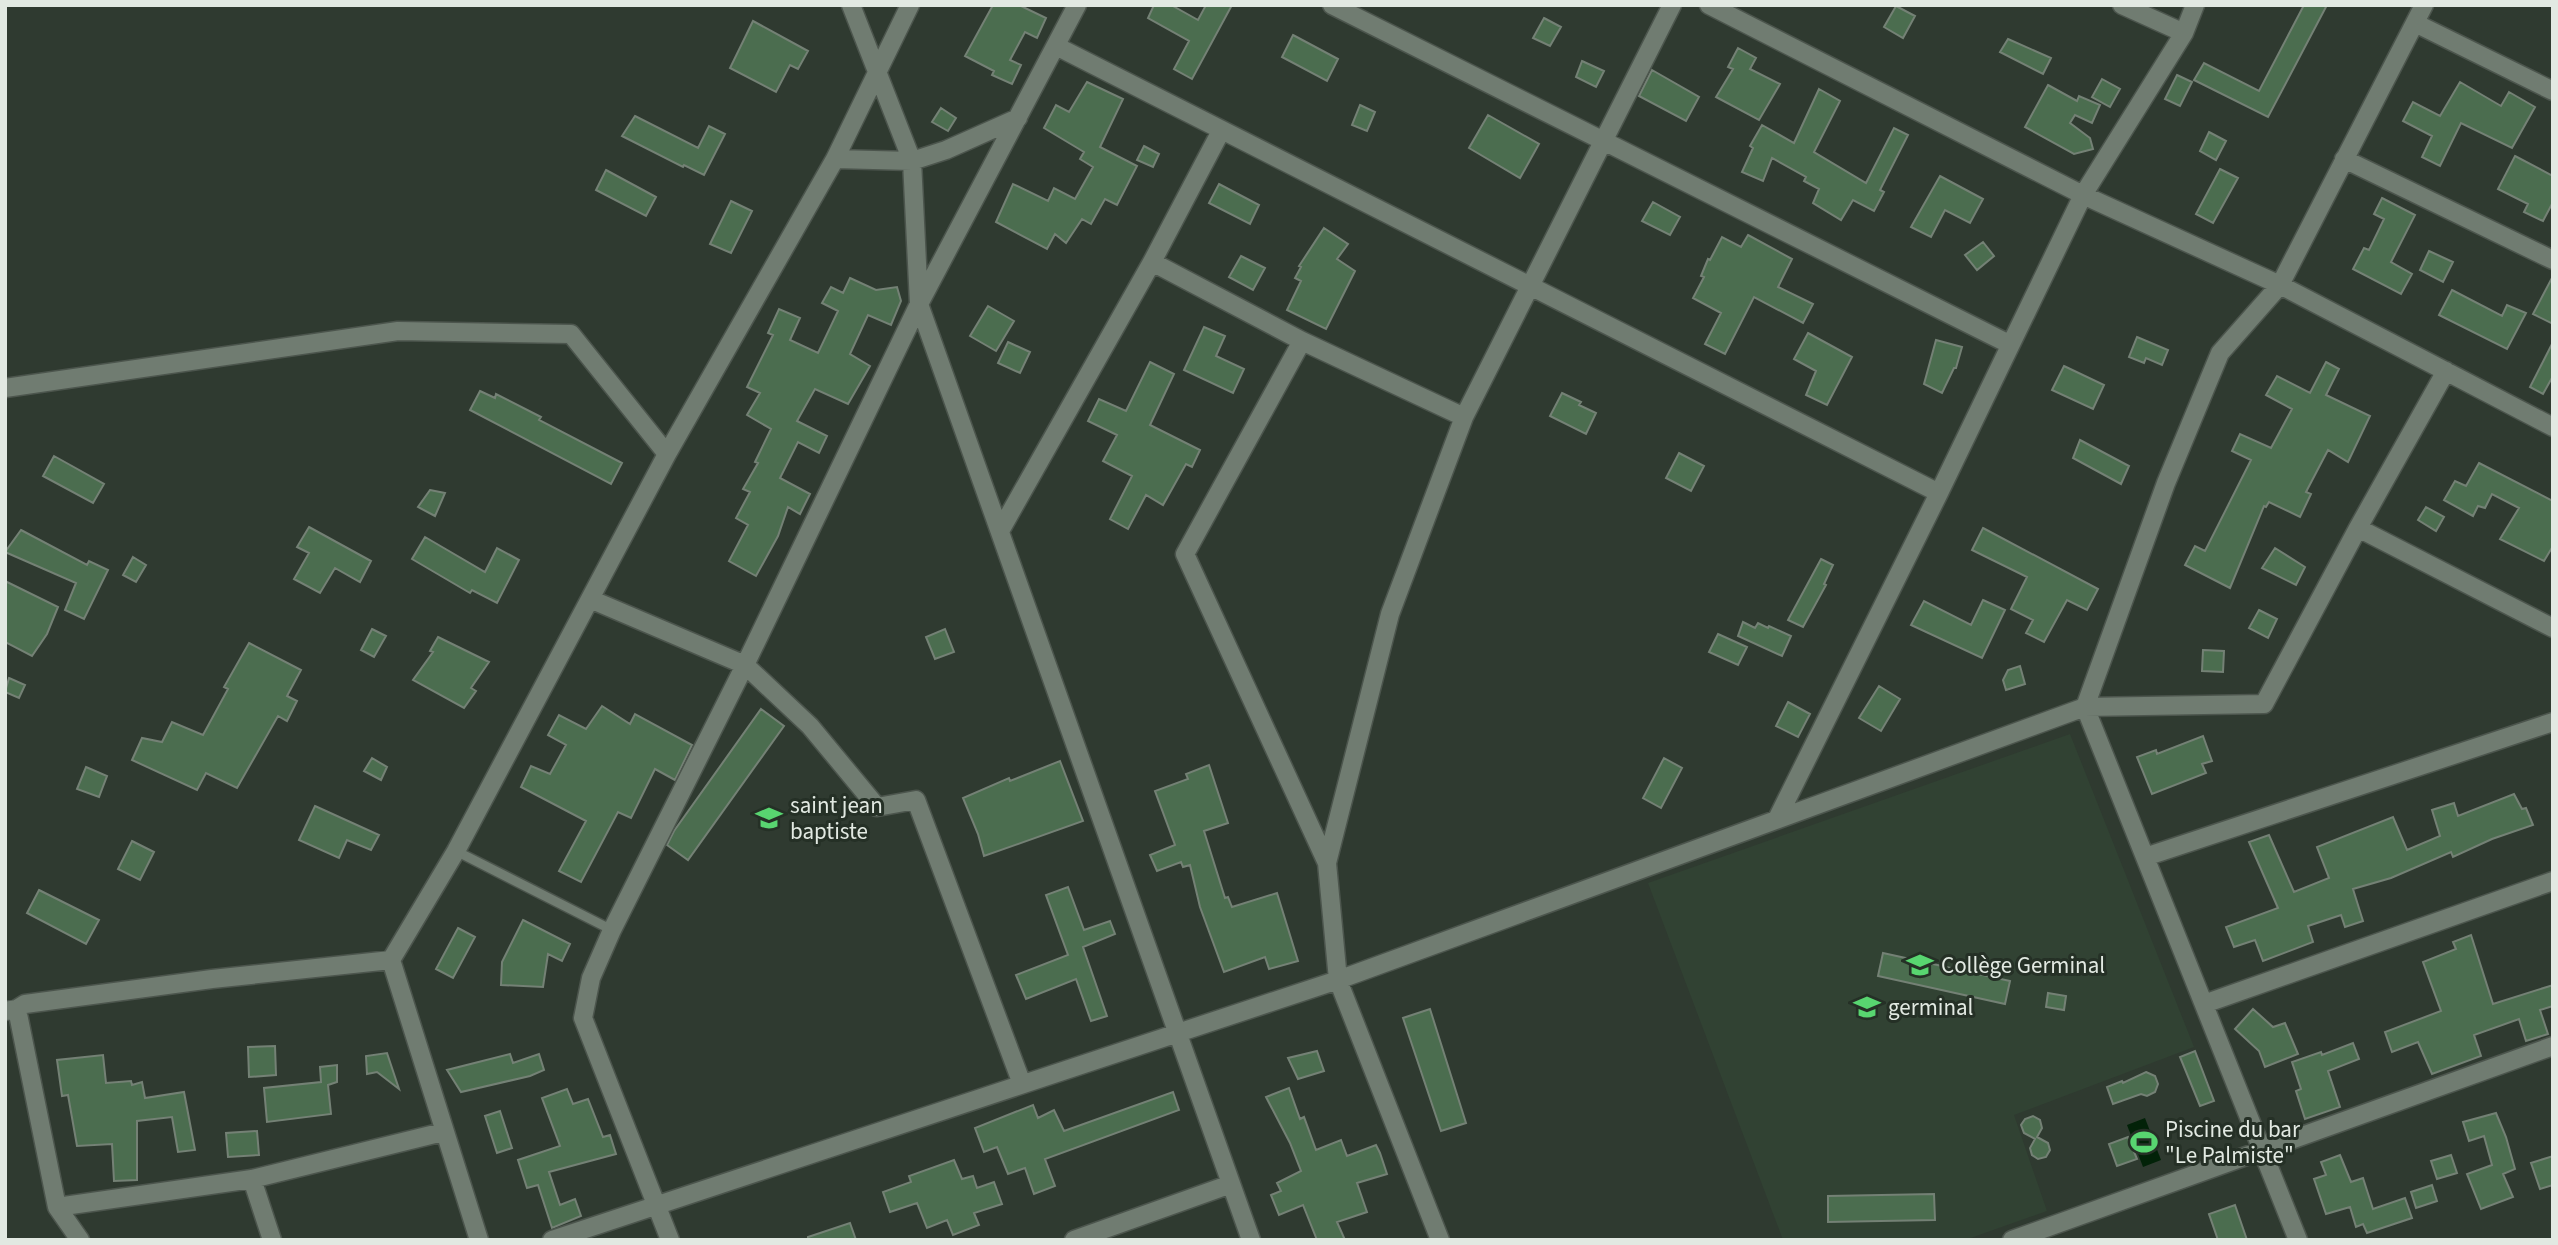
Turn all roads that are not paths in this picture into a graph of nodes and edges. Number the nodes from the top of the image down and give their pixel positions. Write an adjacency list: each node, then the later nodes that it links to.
1 (851, 5): 13 (street)
2 (911, 5): 13 (street)
3 (1077, 5): 12 (street)
4 (1332, 5): 17 (street)
5 (1672, 5): 17 (street)
6 (1709, 5): 21 (street)
7 (2122, 5): 11 (street)
8 (2196, 5): 11 (street)
9 (2424, 5): 10 (street)
10 (2415, 23): 14 (street); 19 (street)
11 (2184, 33): 21 (street)
12 (1056, 46): 15 (street); 16 (street)
13 (876, 75): 18 (street); 20 (street)
14 (2553, 91)
15 (1018, 118): 20 (street); 26 (street)
16 (1221, 131): 23 (street); 25 (street)
17 (1603, 141): 25 (street); 28 (street)
18 (835, 159): 20 (street); 33 (street)
19 (2344, 159): 22 (street); 24 (street)
20 (912, 161): 26 (street)
21 (2083, 195): 24 (street); 28 (street)
22 (2553, 260)
23 (1152, 262): 27 (street); 36 (street)
24 (2280, 285): 29 (street); 40 (street)
25 (1530, 287): 31 (street); 34 (street)
26 (919, 304): 36 (street); 39 (street)
27 (1302, 341): 31 (street); 45 (street)
28 (2009, 344): 34 (street)
29 (2446, 371): 32 (street); 35 (street)
30 (5, 388): 33 (street)
31 (1464, 417): 45 (street)
32 (2553, 427)
33 (667, 454): 37 (street)
34 (1939, 493): 42 (street)
35 (2358, 528): 38 (street); 40 (street)
36 (1000, 531): 52 (street)
37 (590, 599): 39 (street); 43 (street)
38 (2553, 628)
39 (745, 664): 47 (street); 54 (street)
40 (2085, 707): 42 (street); 44 (street)
41 (2553, 722): 44 (street)
42 (1777, 819): 49 (street)
43 (456, 851): 47 (lane); 48 (street)
44 (2145, 857): 50 (street)
45 (1327, 863): 49 (street)
46 (2553, 881): 50 (street)
47 (612, 930): 59 (street)
48 (391, 960): 51 (street); 55 (street)
49 (1338, 980): 52 (street); 68 (street)
50 (2204, 1004): 56 (street)
51 (11, 1010): 60 (street)
52 (1178, 1032): 54 (street); 58 (street)
53 (2553, 1046): 56 (street)
54 (1022, 1084): 59 (street)
55 (443, 1132): 57 (street); 63 (street)
56 (2263, 1150): 69 (street); 70 (street)
57 (252, 1179): 60 (street); 62 (street)
58 (1231, 1184): 66 (street); 67 (street)
59 (657, 1204): 64 (street); 65 (street)
60 (57, 1207): 61 (street)
61 (80, 1240)
62 (272, 1240)
63 (479, 1240)
64 (552, 1240)
65 (670, 1240)
66 (1074, 1240)
67 (1251, 1240)
68 (1440, 1240)
69 (2012, 1240)
70 (2298, 1240)

